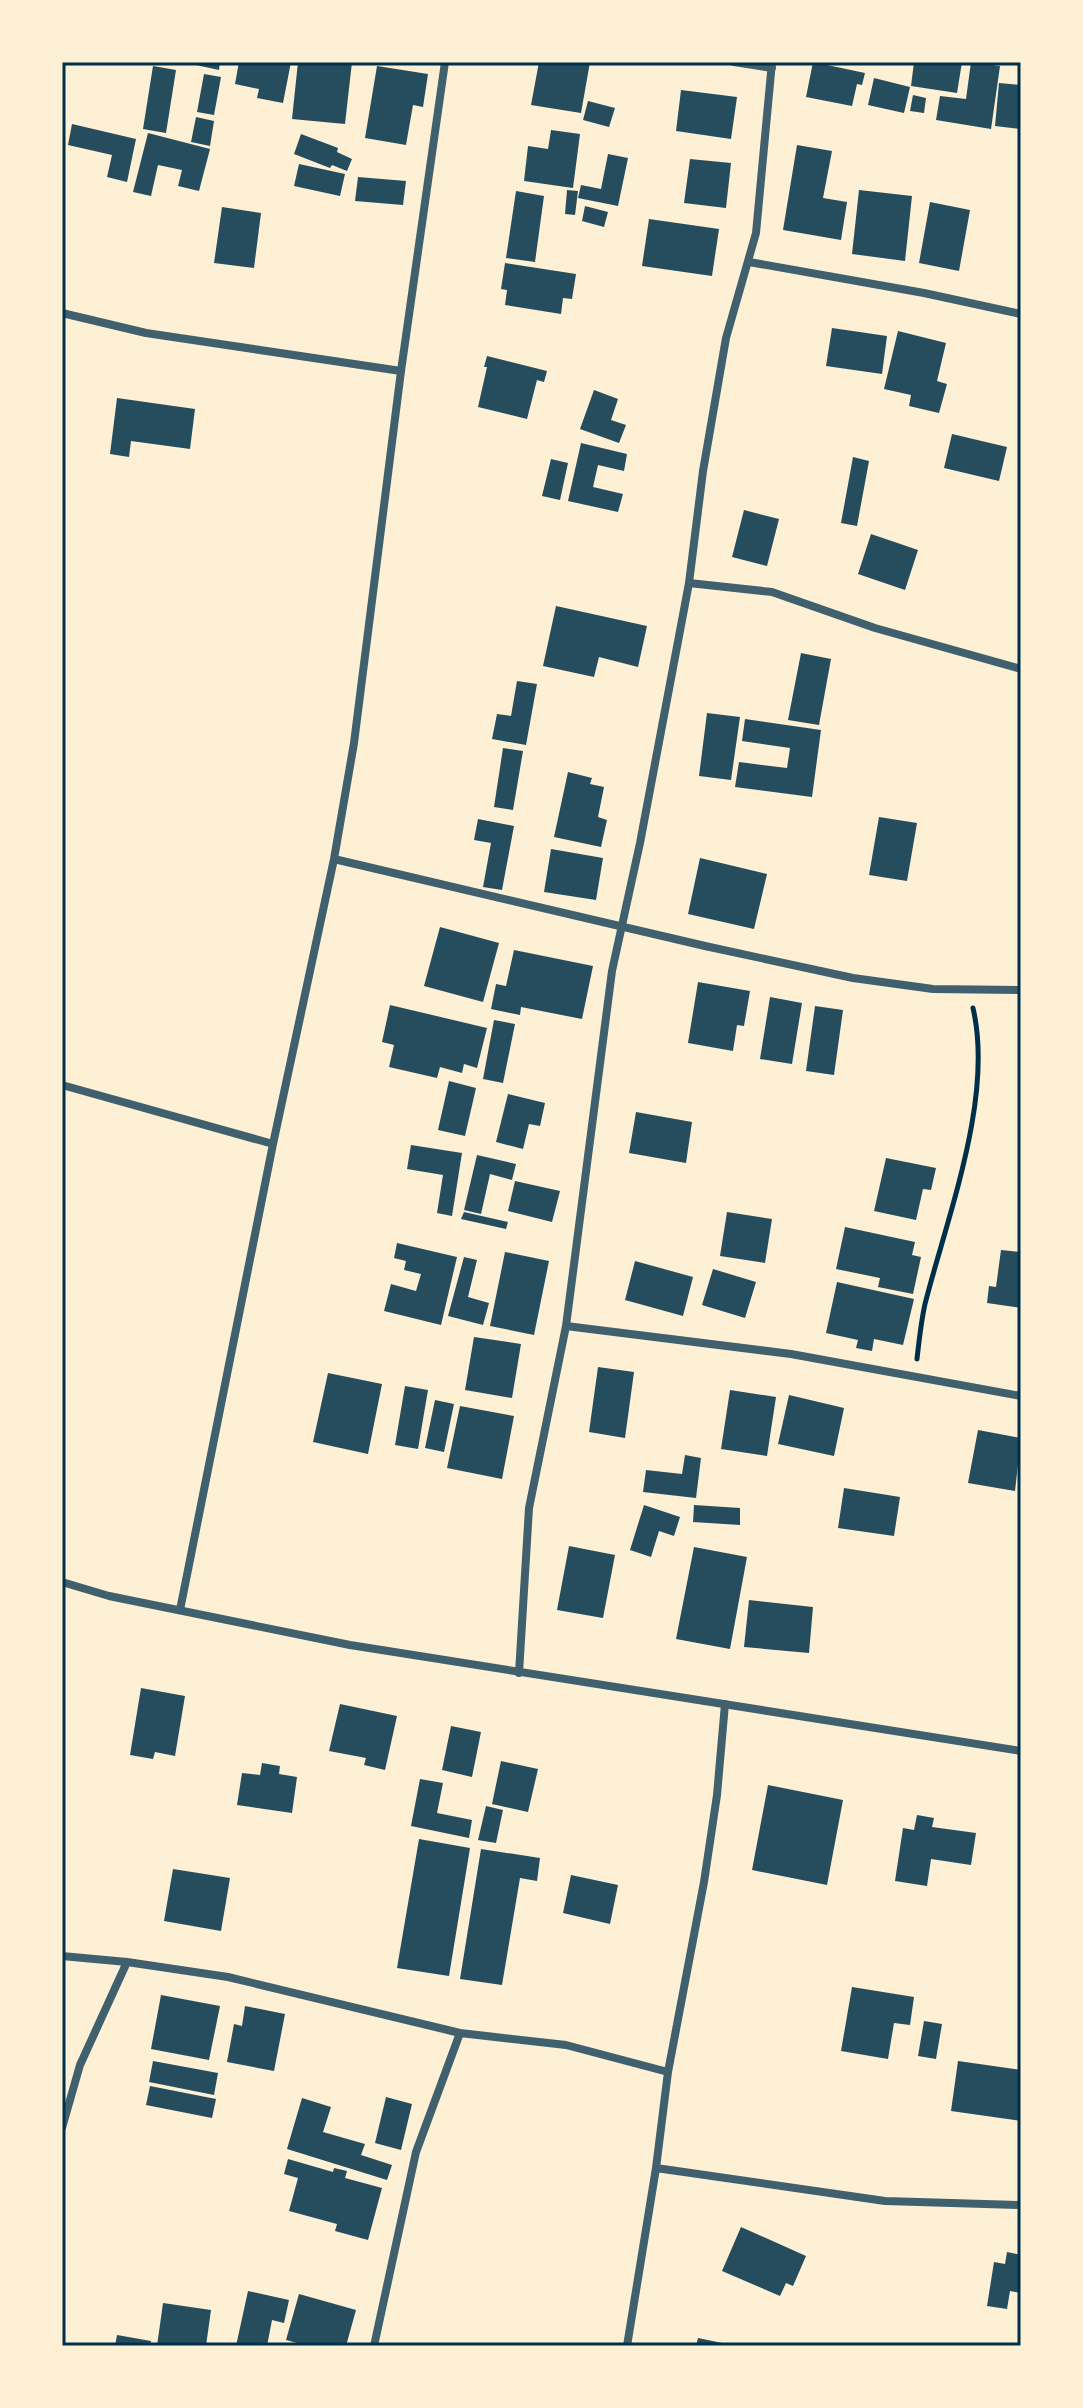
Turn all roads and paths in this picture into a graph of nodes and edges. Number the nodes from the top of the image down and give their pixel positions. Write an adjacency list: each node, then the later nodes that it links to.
1 (445, 62): 7 (street)
2 (734, 62): 3 (street)
3 (772, 65): 4 (street)
4 (749, 262): 6 (street); 8 (street)
5 (62, 313): 7 (street)
6 (1021, 314)
7 (401, 371): 10 (street)
8 (689, 583): 9 (street); 11 (street)
9 (1021, 669)
10 (334, 859): 11 (street); 15 (street)
11 (622, 925): 12 (street); 16 (street)
12 (968, 988): 13 (street); 17 (path)
13 (1021, 990)
14 (62, 1085): 15 (street)
15 (273, 1144): 20 (street)
16 (566, 1326): 17 (street); 21 (street)
17 (915, 1376): 18 (street)
18 (1021, 1396)
19 (62, 1582): 20 (street)
20 (180, 1610): 21 (street)
21 (519, 1673): 22 (street)
22 (725, 1704): 23 (street); 27 (street)
23 (1021, 1751)
24 (62, 1956): 25 (street)
25 (127, 1962): 26 (street); 28 (street)
26 (460, 2033): 27 (street); 31 (street)
27 (668, 2072): 29 (street)
28 (62, 2128)
29 (656, 2168): 30 (street); 32 (street)
30 (1021, 2205)
31 (374, 2346)
32 (627, 2346)

